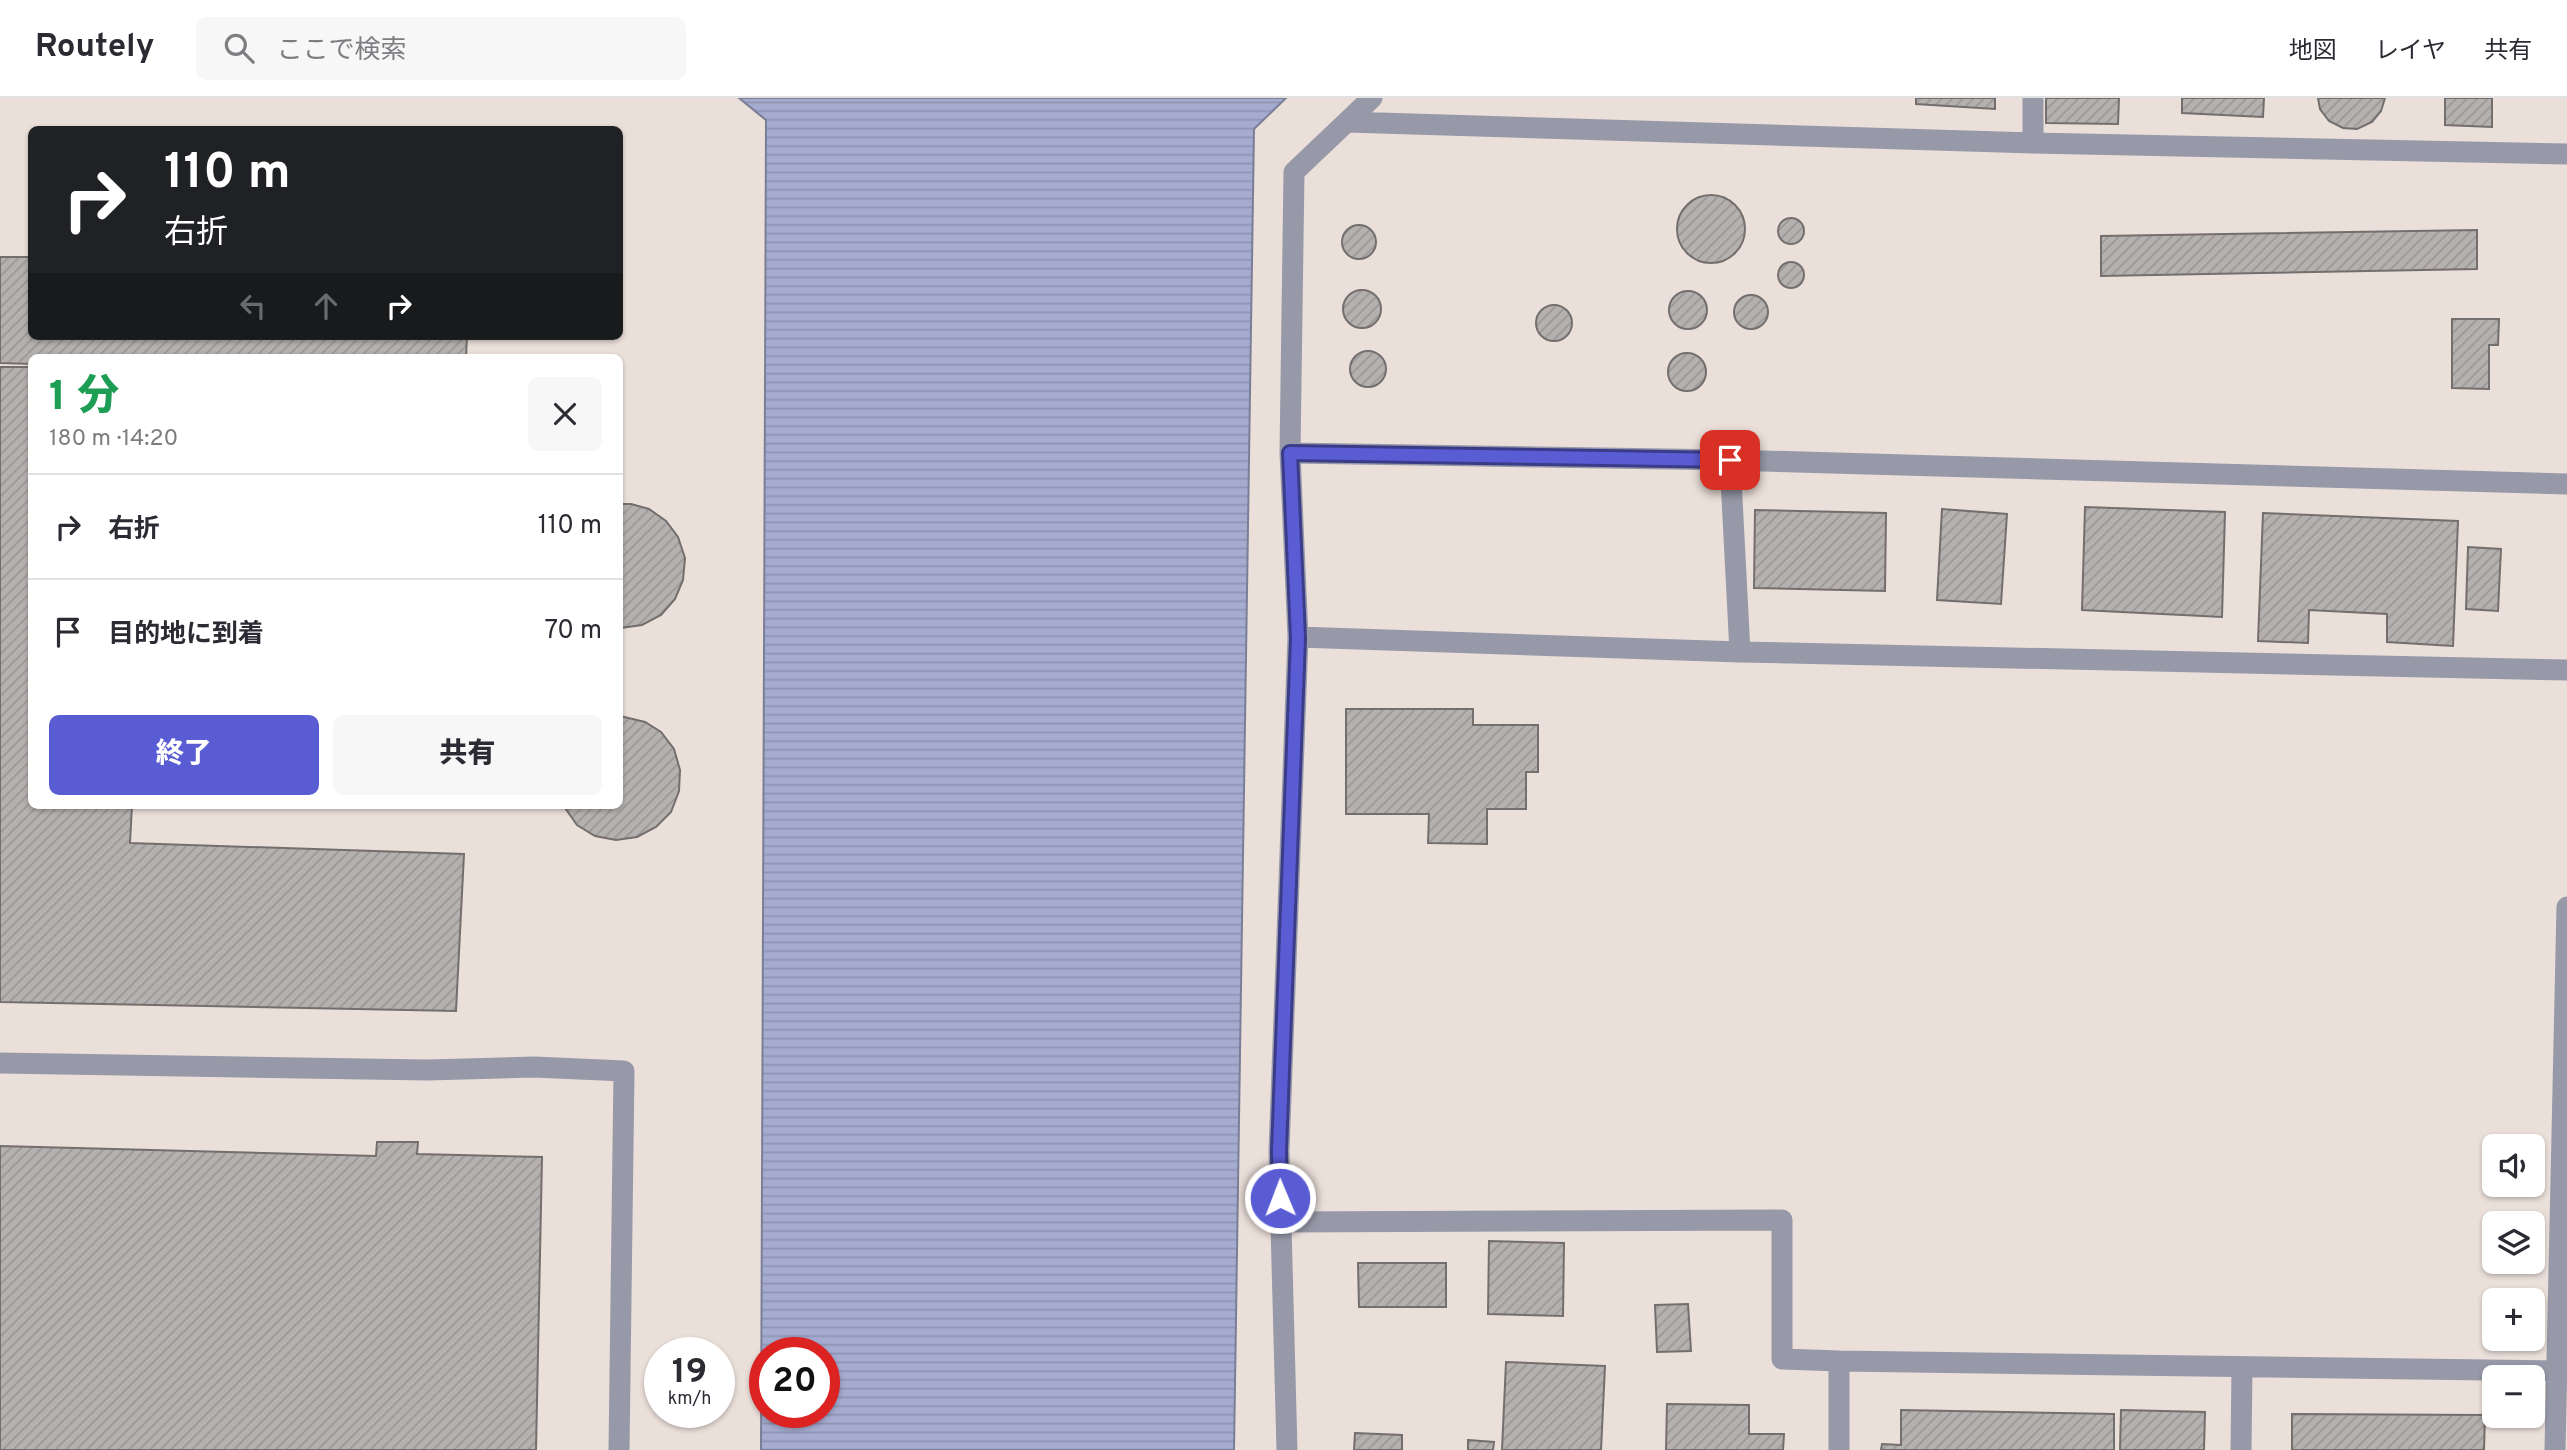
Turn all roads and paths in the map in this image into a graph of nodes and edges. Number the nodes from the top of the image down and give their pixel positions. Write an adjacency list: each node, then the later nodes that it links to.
1 (1372, 98): 3 (street)
2 (2033, 98): 4 (street)
3 (1347, 122): 4 (street); 6 (street)
4 (2033, 143): 5 (street)
5 (2567, 154)
6 (1290, 453): 7 (street); 9 (street)
7 (1730, 460): 8 (street); 10 (street)
8 (2567, 484)
9 (1298, 638): 10 (street); 15 (street)
10 (1740, 652): 11 (street)
11 (2567, 670)
12 (2567, 907): 13 (street)
13 (2567, 1004): 18 (street)
14 (0, 1063): 19 (street)
15 (1281, 1222): 16 (street); 20 (street)
16 (1839, 1361): 17 (street); 21 (street)
17 (2242, 1367): 18 (street); 22 (street)
18 (2558, 1371): 23 (street)
19 (619, 1450)
20 (1287, 1450)
21 (1839, 1450)
22 (2241, 1450)
23 (2555, 1450)

